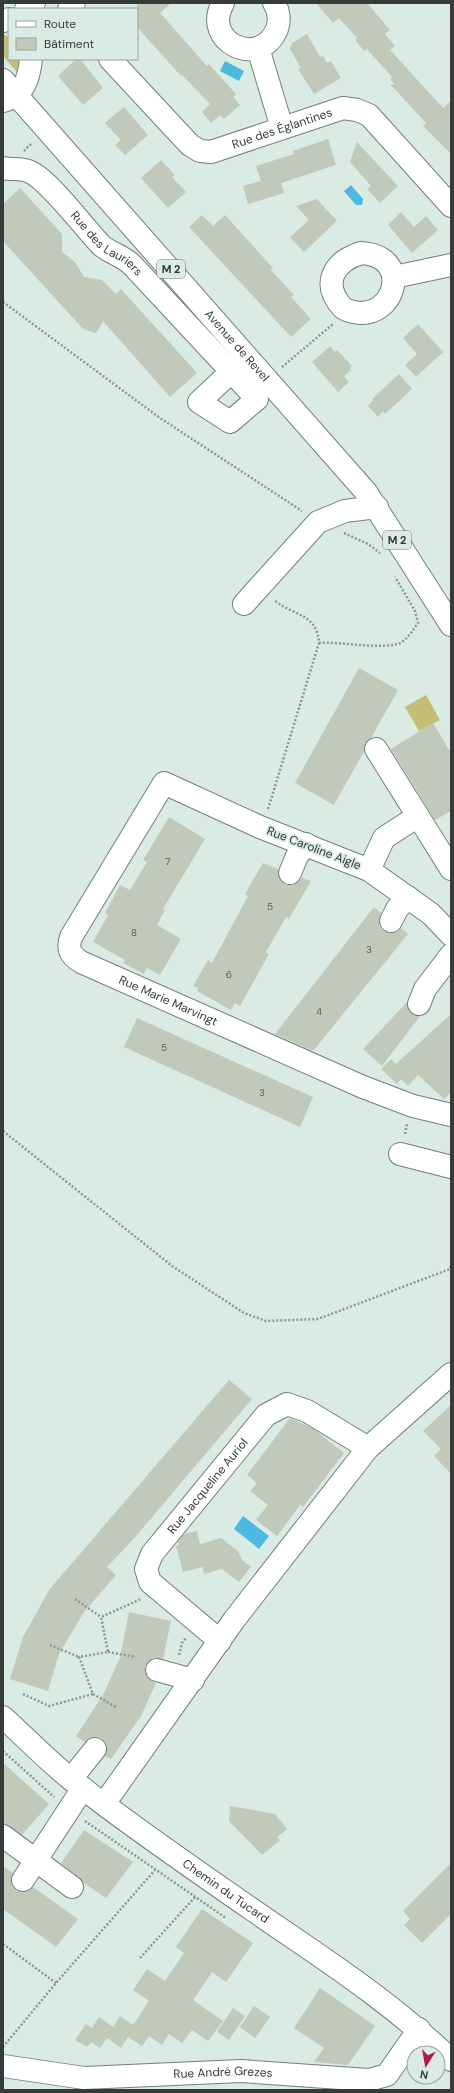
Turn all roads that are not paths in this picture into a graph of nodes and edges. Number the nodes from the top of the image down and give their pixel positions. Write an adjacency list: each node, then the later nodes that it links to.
1 (223, 3): 3 (street)
2 (274, 3): 3 (street)
3 (258, 48): 7 (street)
4 (31, 60): 6 (street)
5 (111, 60): 7 (street, Rue des Églantines)
6 (8, 92): 13 (street, Avenue de Revel / M 2)
7 (282, 128): 9 (street, Rue des Églantines)
8 (4, 168): 12 (street, Rue des Lauriers)
9 (451, 206)
10 (451, 265): 11 (street)
11 (394, 277): 11 (street)
12 (232, 372)
13 (377, 507): 14 (street); 15 (street, Avenue de Revel / M 2)
14 (244, 604)
15 (451, 626)
16 (376, 749): 18 (street)
17 (164, 783): 19 (street, Rue Caroline Aigle); 28 (street, Rue Marie Marvingt)
18 (418, 816): 20 (street); 21 (street)
19 (306, 844): 21 (street, Rue Caroline Aigle); 22 (street)
20 (451, 869)
21 (368, 870): 23 (street, Rue Caroline Aigle)
22 (290, 873)
23 (408, 896): 24 (street); 25 (street, Rue Caroline Aigle)
24 (391, 921)
25 (451, 935)
26 (451, 955): 27 (street)
27 (419, 1004)
28 (451, 1115)
29 (400, 1154): 30 (street)
30 (451, 1167)
31 (451, 1374): 32 (street)
32 (368, 1448): 33 (street); 33 (street, Rue Jacqueline Auriol)
33 (220, 1641): 35 (street)
34 (157, 1670): 35 (street)
35 (193, 1680): 39 (street)
36 (3, 1717): 38 (street, Chemin du Tucard)
37 (95, 1749): 38 (street)
38 (77, 1784): 39 (street, Chemin du Tucard); 41 (street)
39 (104, 1804): 44 (street, Chemin du Tucard)
40 (3, 1836): 41 (street)
41 (36, 1861): 42 (street); 43 (street)
42 (23, 1880)
43 (72, 1887)
44 (420, 2029): 45 (street, Chemin du Tucard); 46 (street, Rue André Grezes)
45 (451, 2060)
46 (3, 2066)

